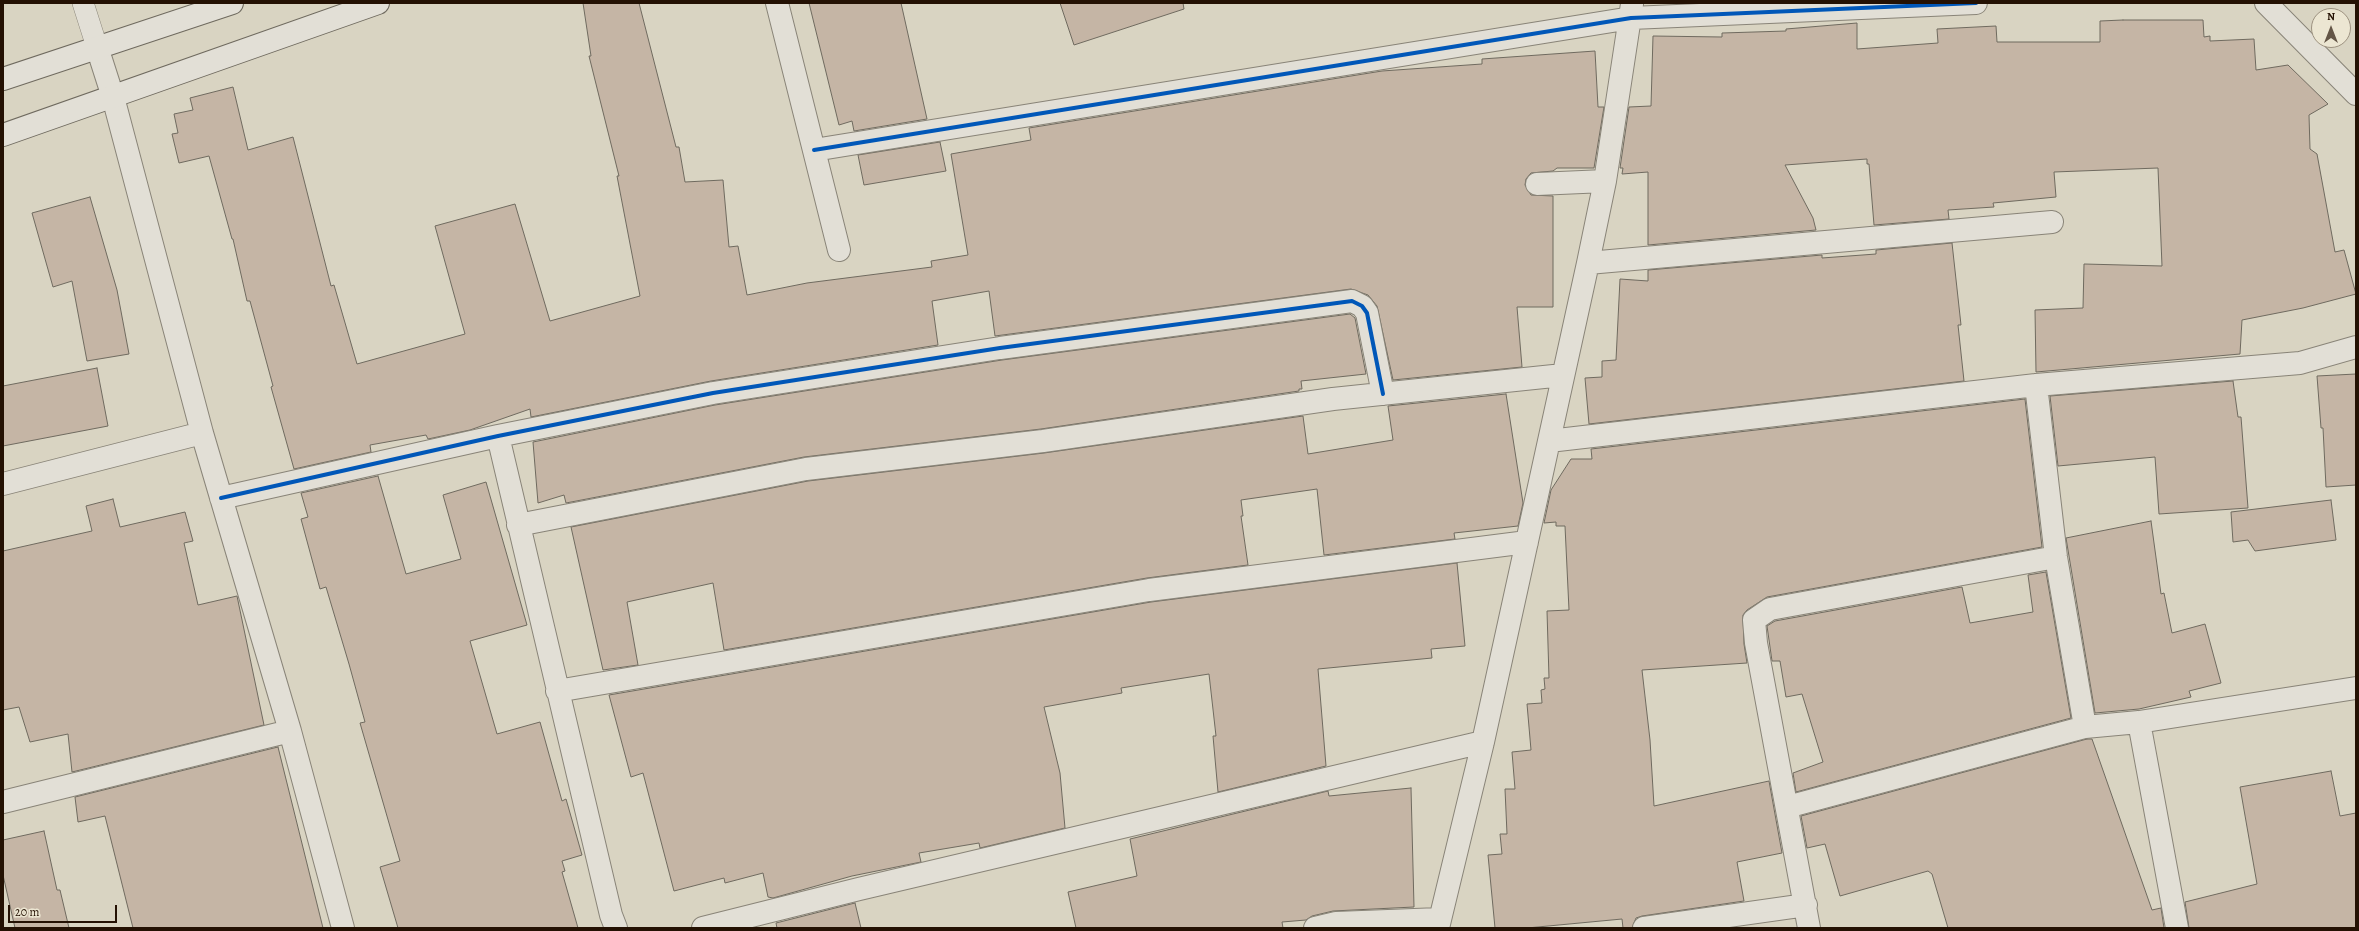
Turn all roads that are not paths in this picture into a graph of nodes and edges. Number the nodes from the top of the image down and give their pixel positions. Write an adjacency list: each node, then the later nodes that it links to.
1 (83, 3): 8 (lane)
2 (232, 3): 8 (street)
3 (378, 3): 11 (street)
4 (777, 3): 13 (street)
5 (1976, 3): 7 (street)
6 (2266, 3): 10 (street)
7 (1632, 11): 13 (street); 14 (street)
8 (98, 47): 9 (street); 11 (street)
9 (3, 79)
10 (2356, 94)
11 (113, 97): 12 (street); 23 (street)
12 (3, 135)
13 (814, 150): 17 (street)
14 (1605, 181): 15 (street); 18 (street)
15 (1537, 184)
16 (2052, 222): 18 (street)
17 (839, 250)
18 (1588, 263): 20 (street)
19 (2356, 347): 21 (street)
20 (1563, 375): 22 (street); 25 (street)
21 (2036, 385): 25 (street); 30 (street)
22 (1383, 394): 24 (street); 28 (street)
23 (202, 434): 26 (street); 27 (street)
24 (498, 436): 27 (street); 28 (street)
25 (1549, 441): 29 (street)
26 (3, 484)
27 (221, 498): 35 (street)
28 (518, 525): 32 (street)
29 (1527, 542): 32 (street); 36 (street)
30 (2056, 557): 34 (street); 38 (street)
31 (2356, 688): 33 (street)
32 (557, 691): 42 (street)
33 (2139, 722): 34 (street); 47 (street)
34 (2085, 727): 38 (street)
35 (290, 732): 37 (street); 41 (street)
36 (1483, 742): 40 (street); 43 (street)
37 (3, 802)
38 (1787, 807): 39 (street)
39 (1806, 905): 45 (street); 46 (street)
40 (1439, 924): 44 (street)
41 (344, 928)
42 (616, 928)
43 (703, 928)
44 (1316, 928)
45 (1644, 928)
46 (1809, 928)
47 (2177, 928)

